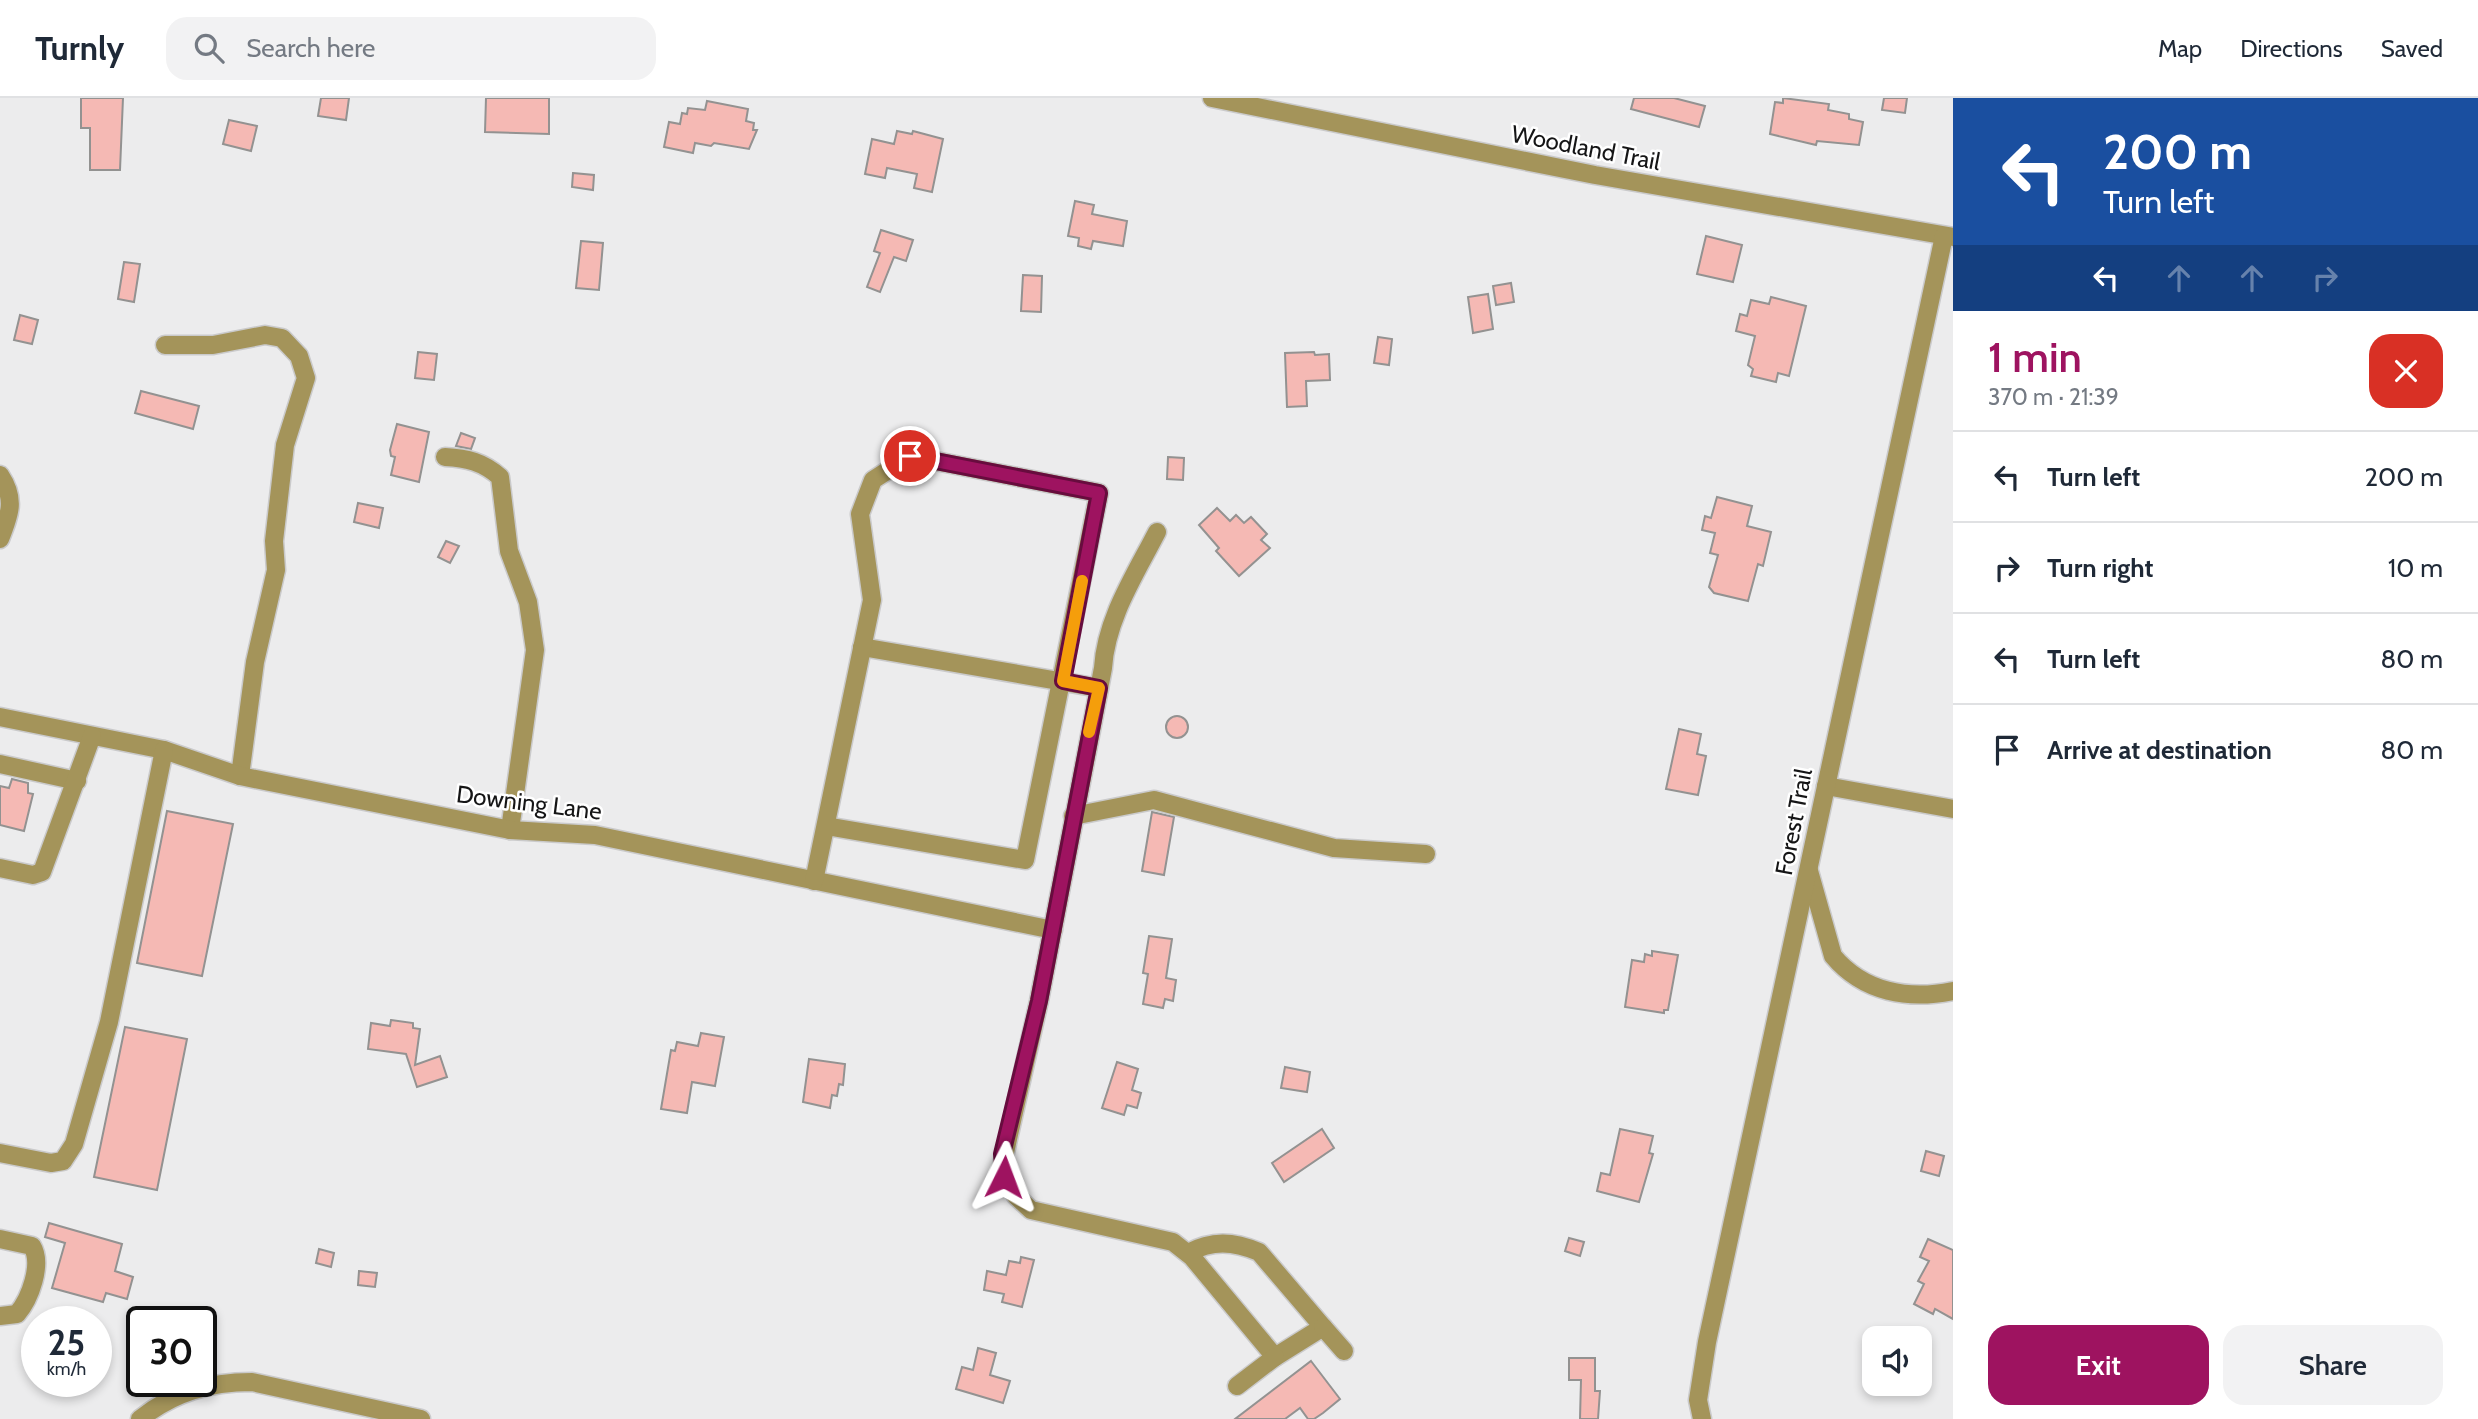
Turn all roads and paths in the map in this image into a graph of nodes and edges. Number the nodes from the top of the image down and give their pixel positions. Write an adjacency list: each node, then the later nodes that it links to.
1 (1218, 99): 2 (street, Woodland Trail)
2 (1948, 236): 17 (street, Forest Trail)
3 (165, 345): 15 (street)
4 (445, 457): 21 (street)
5 (0, 475): 7 (street)
6 (1157, 532): 10 (street)
7 (0, 539)
8 (862, 647): 9 (street); 9 (street); 20 (street)
9 (1063, 681): 10 (street); 20 (street)
10 (1099, 688): 19 (street)
11 (0, 717): 12 (street, Downing Lane)
12 (92, 736): 13 (street, Downing Lane); 16 (street)
13 (164, 750): 15 (street, Downing Lane); 28 (street)
14 (0, 764): 16 (street)
15 (240, 776): 21 (street, Downing Lane)
16 (77, 782): 23 (street)
17 (1826, 786): 18 (street); 24 (street, Forest Trail)
18 (1953, 809)
19 (1073, 816): 22 (street); 26 (street)
20 (826, 826): 25 (street)
21 (510, 830): 25 (street, Downing Lane)
22 (1426, 855)
23 (0, 868)
24 (1809, 871): 27 (street); 39 (street, Forest Trail)
25 (814, 880): 26 (street, Downing Lane)
26 (1053, 930): 30 (street)
27 (1953, 992)
28 (0, 1153)
29 (0, 1239): 31 (street)
30 (1188, 1253): 32 (street); 34 (street)
31 (0, 1316)
32 (1323, 1327): 33 (street); 34 (street)
33 (1344, 1351)
34 (1275, 1357): 35 (street)
35 (1237, 1386)
36 (352, 1411): 37 (street); 38 (street)
37 (140, 1419)
38 (421, 1419)
39 (1702, 1419)

